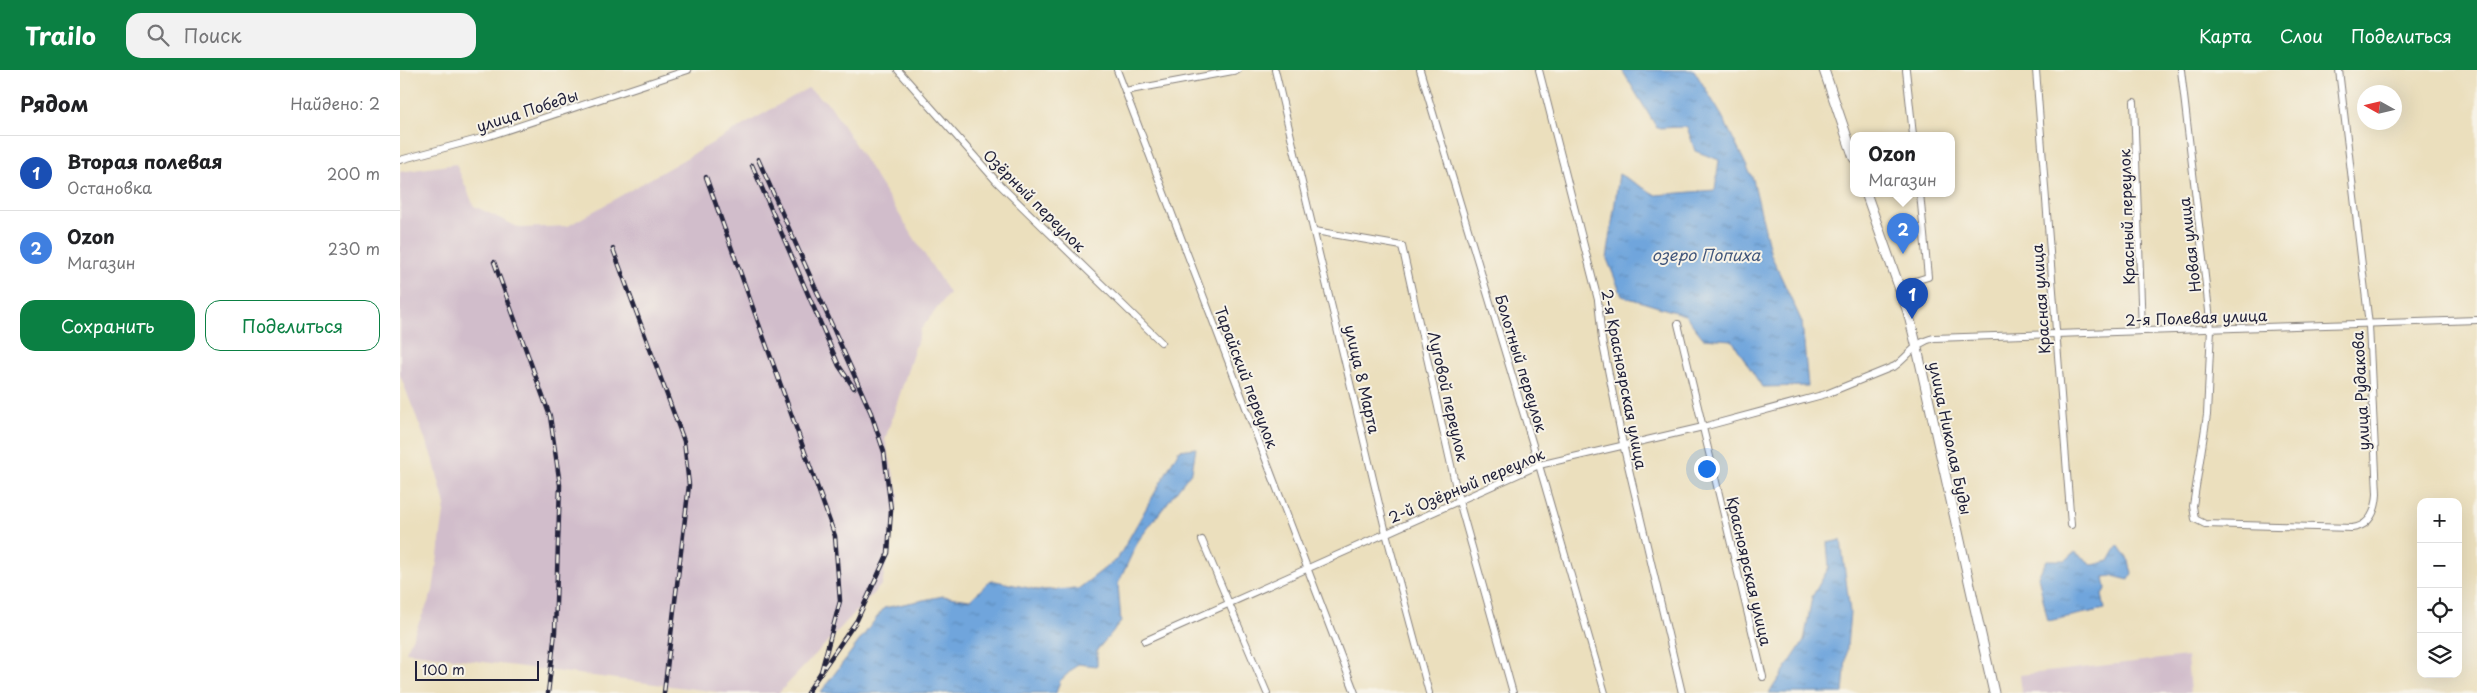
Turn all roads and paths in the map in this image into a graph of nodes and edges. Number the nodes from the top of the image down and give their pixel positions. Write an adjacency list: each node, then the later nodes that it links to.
1 (688, 70): 17 (street, улица Победы)
2 (898, 70): 28 (street, Озёрный переулок)
3 (1117, 70): 13 (street, Тарайский переулок)
4 (1238, 70): 13 (street)
5 (1275, 70): 20 (street, улица 8 Марта)
6 (1420, 70): 32 (street, Болотный переулок)
7 (1539, 70): 31 (street, 2-я Красноярская улица)
8 (1824, 70): 16 (street)
9 (1906, 70): 15 (street)
10 (2036, 70): 27 (street, Красная улица)
11 (2181, 70): 25 (street, Новая улица)
12 (2339, 70): 24 (street, улица Рудакова)
13 (1125, 91): 38 (street, Тарайский переулок)
14 (2134, 102): 26 (street, Красный переулок)
15 (1913, 132)
16 (1850, 146)
17 (400, 160)
18 (1867, 197): 21 (street, улица Николая Буды)
19 (1920, 197): 21 (street)
20 (1316, 232): 33 (street, Луговой переулок); 36 (street, улица 8 Марта)
21 (1899, 286): 29 (street, улица Николая Буды)
22 (2477, 320): 24 (street, 2-я Полевая улица)
23 (1678, 324): 30 (street, Красноярская улица)
24 (2369, 325): 25 (street, 2-я Полевая улица); 34 (street, улица Рудакова)
25 (2211, 328): 26 (street, 2-я Полевая улица); 34 (street, Новая улица)
26 (2142, 331): 27 (street, 2-я Полевая улица)
27 (2055, 334): 29 (street, 2-я Полевая улица); 35 (street, Красная улица)
28 (1161, 342)
29 (1916, 344): 30 (street, 2-й Озёрный переулок); 48 (street, улица Николая Буды)
30 (1703, 427): 31 (street, 2-й Озёрный переулок); 41 (street, Красноярская улица)
31 (1623, 444): 32 (street, 2-й Озёрный переулок); 47 (street, 2-я Красноярская улица)
32 (1539, 465): 33 (street, 2-й Озёрный переулок); 46 (street, Болотный переулок)
33 (1459, 501): 36 (street, 2-й Озёрный переулок); 45 (street, Луговой переулок)
34 (2193, 506)
35 (2071, 526)
36 (1386, 534): 38 (street, 2-й Озёрный переулок); 44 (street, улица 8 Марта)
37 (1202, 540): 39 (street)
38 (1306, 567): 39 (street, 2-й Озёрный переулок); 43 (street, Тарайский переулок)
39 (1229, 602): 40 (street, 2-й Озёрный переулок); 42 (street)
40 (1145, 641)
41 (1763, 677)
42 (1267, 693)
43 (1355, 693)
44 (1429, 693)
45 (1513, 693)
46 (1605, 693)
47 (1682, 693)
48 (1994, 693)

